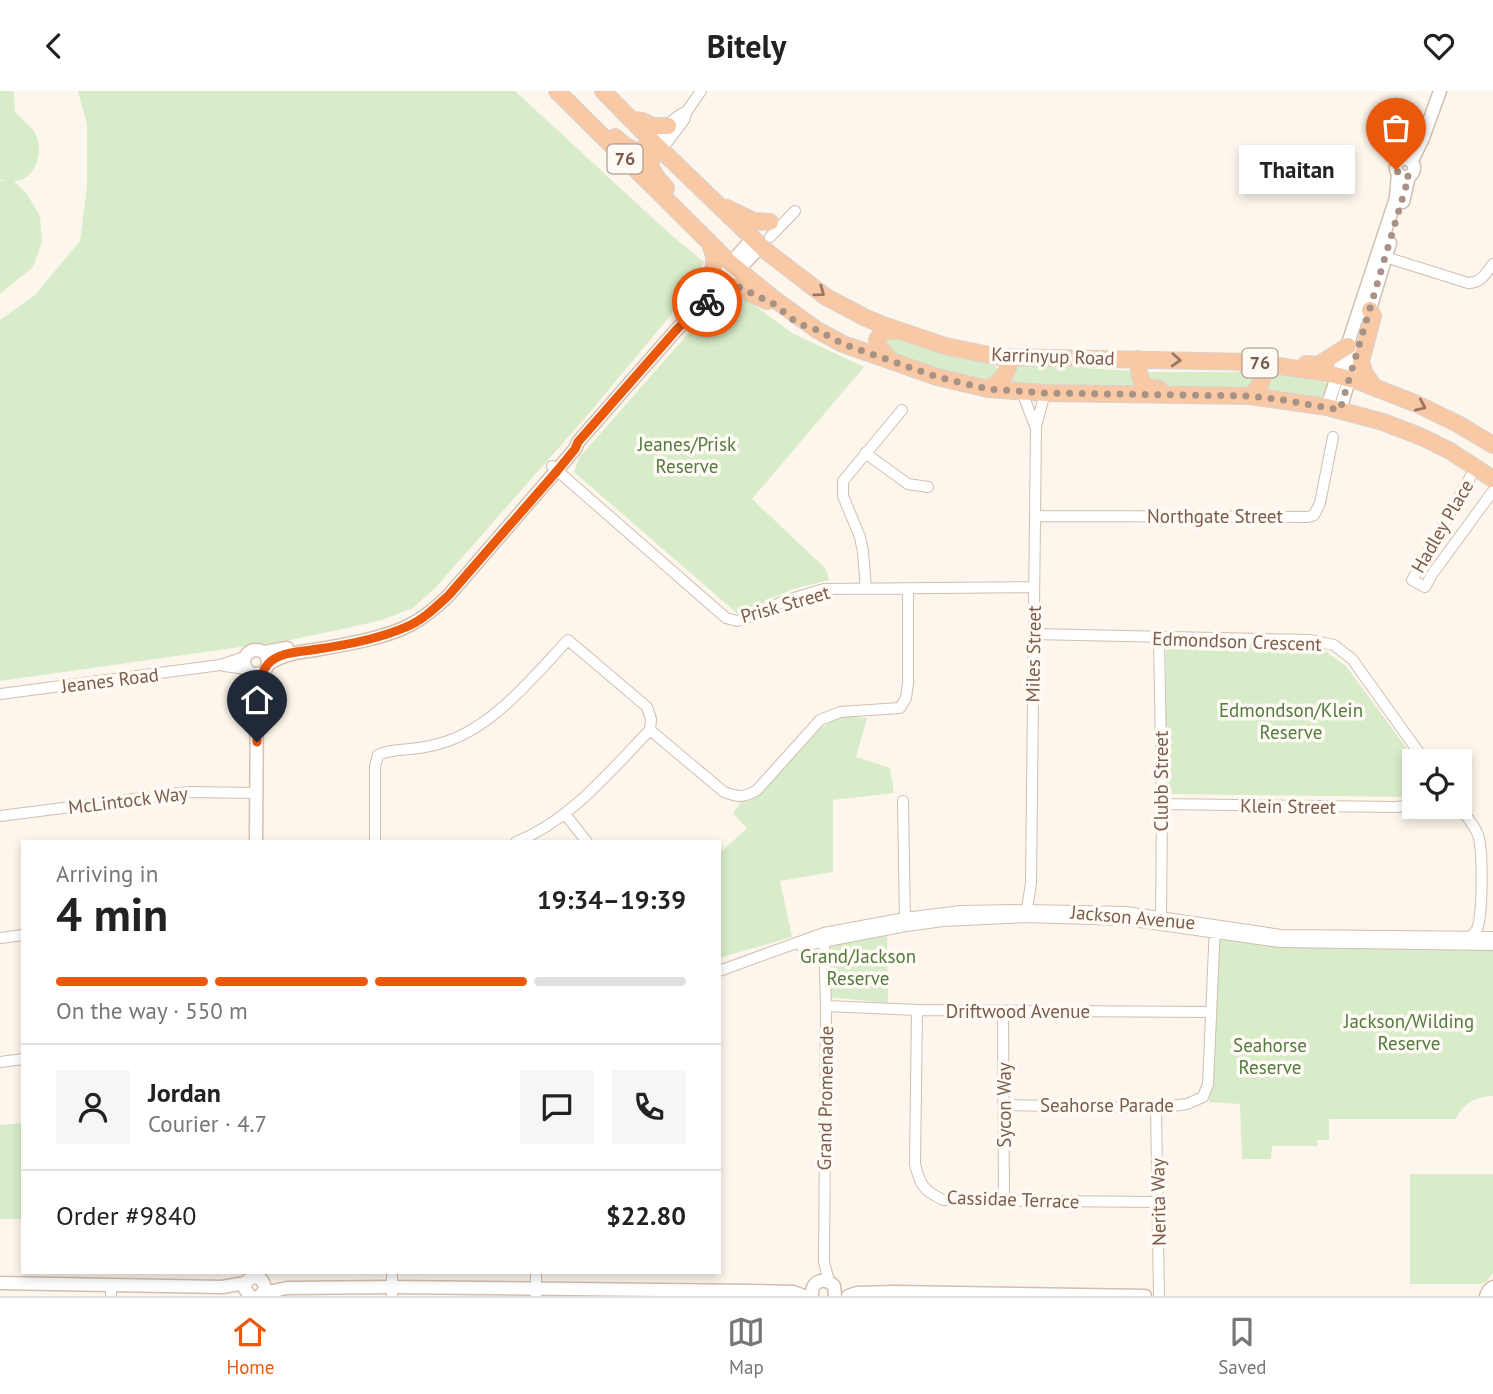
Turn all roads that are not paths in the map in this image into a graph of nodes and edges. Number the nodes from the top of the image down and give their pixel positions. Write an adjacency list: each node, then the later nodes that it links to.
1 (558, 91): 9 (highway); 13 (highway, Karrinyup Road / 76)
2 (603, 91): 7 (highway, Karrinyup Road / 76)
3 (701, 91): 6 (street)
4 (1432, 91): 10 (street)
5 (1440, 91): 10 (street)
6 (687, 110): 8 (street); 9 (street)
7 (632, 119): 8 (highway); 9 (highway, Karrinyup Road / 76)
8 (668, 126): 9 (street)
9 (657, 146): 11 (highway, Karrinyup Road / 76); 13 (highway)
10 (1408, 160): 16 (street)
11 (718, 204): 14 (highway, Karrinyup Road / 76); 14 (highway)
12 (795, 211): 14 (street)
13 (693, 226): 15 (highway, Karrinyup Road / 76)
14 (763, 236): 18 (street, Jeanes Road); 24 (highway, Karrinyup Road / 76, one-way to 24)
15 (710, 243): 18 (highway, Karrinyup Road / 76); 20 (highway)
16 (1382, 256): 17 (street); 21 (street); 25 (street)
17 (1493, 264)
18 (734, 267): 19 (street, Jeanes Road); 20 (street, Jeanes Road); 23 (highway, Karrinyup Road / 76)
19 (719, 290): 22 (street, Jeanes Road); 23 (highway)
20 (693, 305): 22 (street, Jeanes Road)
21 (1370, 310): 30 (street); 31 (highway)
22 (678, 328): 44 (street, Jeanes Road)
23 (817, 330): 28 (highway, Karrinyup Road / 76)
24 (905, 332): 26 (highway, Karrinyup Road / 76); 28 (highway)
25 (1348, 346): 29 (highway); 30 (street)
26 (1010, 357): 27 (highway, Karrinyup Road / 76); 32 (highway)
27 (1138, 359): 29 (highway, Karrinyup Road / 76, one-way to 29); 35 (highway)
28 (891, 361): 32 (highway, Karrinyup Road / 76)
29 (1229, 361): 30 (highway, Karrinyup Road / 76); 36 (highway)
30 (1344, 377): 31 (highway, Karrinyup Road / 76); 37 (street)
31 (1375, 388): 41 (highway, Karrinyup Road / 76, one-way to 41)
32 (988, 389): 33 (highway, Karrinyup Road / 76)
33 (1022, 392): 34 (highway, Karrinyup Road / 76); 39 (street, Miles Street)
34 (1045, 393): 35 (highway, Karrinyup Road / 76); 39 (street, Miles Street)
35 (1199, 394): 36 (highway, Karrinyup Road / 76)
36 (1250, 396): 37 (highway, Karrinyup Road / 76)
37 (1334, 409): 43 (highway, Karrinyup Road / 76)
38 (902, 410): 42 (street)
39 (1036, 426): 48 (street, Miles Street)
40 (1333, 436): 48 (street, Northgate Street)
41 (1493, 445)
42 (865, 453): 46 (street); 50 (street)
43 (1476, 467): 45 (highway, Karrinyup Road / 76); 47 (street, Hadley Place)
44 (555, 468): 50 (street, Prisk Street); 54 (street, Jeanes Road)
45 (1493, 478)
46 (928, 487)
47 (1493, 491)
48 (1035, 516): 49 (street, Miles Street)
49 (1034, 587): 51 (street, Prisk Street); 52 (street, Miles Street)
50 (866, 588): 51 (street, Prisk Street)
51 (908, 589): 56 (street)
52 (1033, 634): 53 (street, Edmondson Crescent); 70 (street, Miles Street)
53 (1160, 638): 57 (street, Edmondson Crescent); 60 (street, Clubb Street)
54 (256, 664): 55 (street, Jeanes Road); 58 (street)
55 (0, 694)
56 (650, 730): 62 (street); 66 (street)
57 (1416, 749)
58 (256, 793): 63 (street, McLintock Way); 65 (street)
59 (903, 801): 72 (street)
60 (1162, 804): 61 (street, Klein Street); 71 (street, Clubb Street)
61 (1402, 806)
62 (565, 814): 67 (street); 68 (street)
63 (0, 816)
64 (1468, 819): 69 (street)
65 (256, 840)
66 (375, 840)
67 (522, 840)
68 (585, 840)
69 (1481, 893): 75 (street); 78 (street)
70 (1031, 914): 71 (street, Jackson Avenue); 72 (street, Jackson Avenue)
71 (1161, 920): 73 (street, Jackson Avenue)
72 (905, 922): 77 (street, Jackson Avenue)
73 (1215, 928): 75 (street, Jackson Avenue); 78 (street, Jackson Avenue); 83 (street, Seahorse Parade)
74 (21, 935): 76 (street)
75 (1469, 937): 78 (street, Jackson Avenue)
76 (0, 938)
77 (824, 938): 79 (street, Jackson Avenue); 80 (street, Grand Promenade)
78 (1493, 940)
79 (721, 970)
80 (826, 1006): 81 (street, Driftwood Avenue); 93 (street, Grand Promenade)
81 (917, 1010): 82 (street, Driftwood Avenue); 88 (street, Cassidae Terrace)
82 (1003, 1011): 83 (street, Driftwood Avenue); 86 (street, Sycon Way)
83 (1210, 1012): 87 (street, Seahorse Parade)
84 (21, 1059): 85 (street)
85 (0, 1062)
86 (1004, 1105): 87 (street, Seahorse Parade); 88 (street, Sycon Way)
87 (1156, 1108): 89 (street, Nerita Way)
88 (1004, 1199): 89 (street, Cassidae Terrace)
89 (1158, 1202): 104 (street, Nerita Way)
90 (536, 1274): 96 (street)
91 (0, 1283): 94 (street)
92 (254, 1288): 94 (street); 95 (street)
93 (824, 1288): 99 (street); 100 (street)
94 (111, 1291)
95 (392, 1291): 96 (street)
96 (536, 1292): 97 (street)
97 (610, 1293): 98 (street)
98 (678, 1293): 99 (street)
99 (798, 1294)
100 (853, 1295): 101 (street)
101 (963, 1295): 102 (street)
102 (1098, 1296): 103 (street)
103 (1145, 1296)
104 (1158, 1296)

